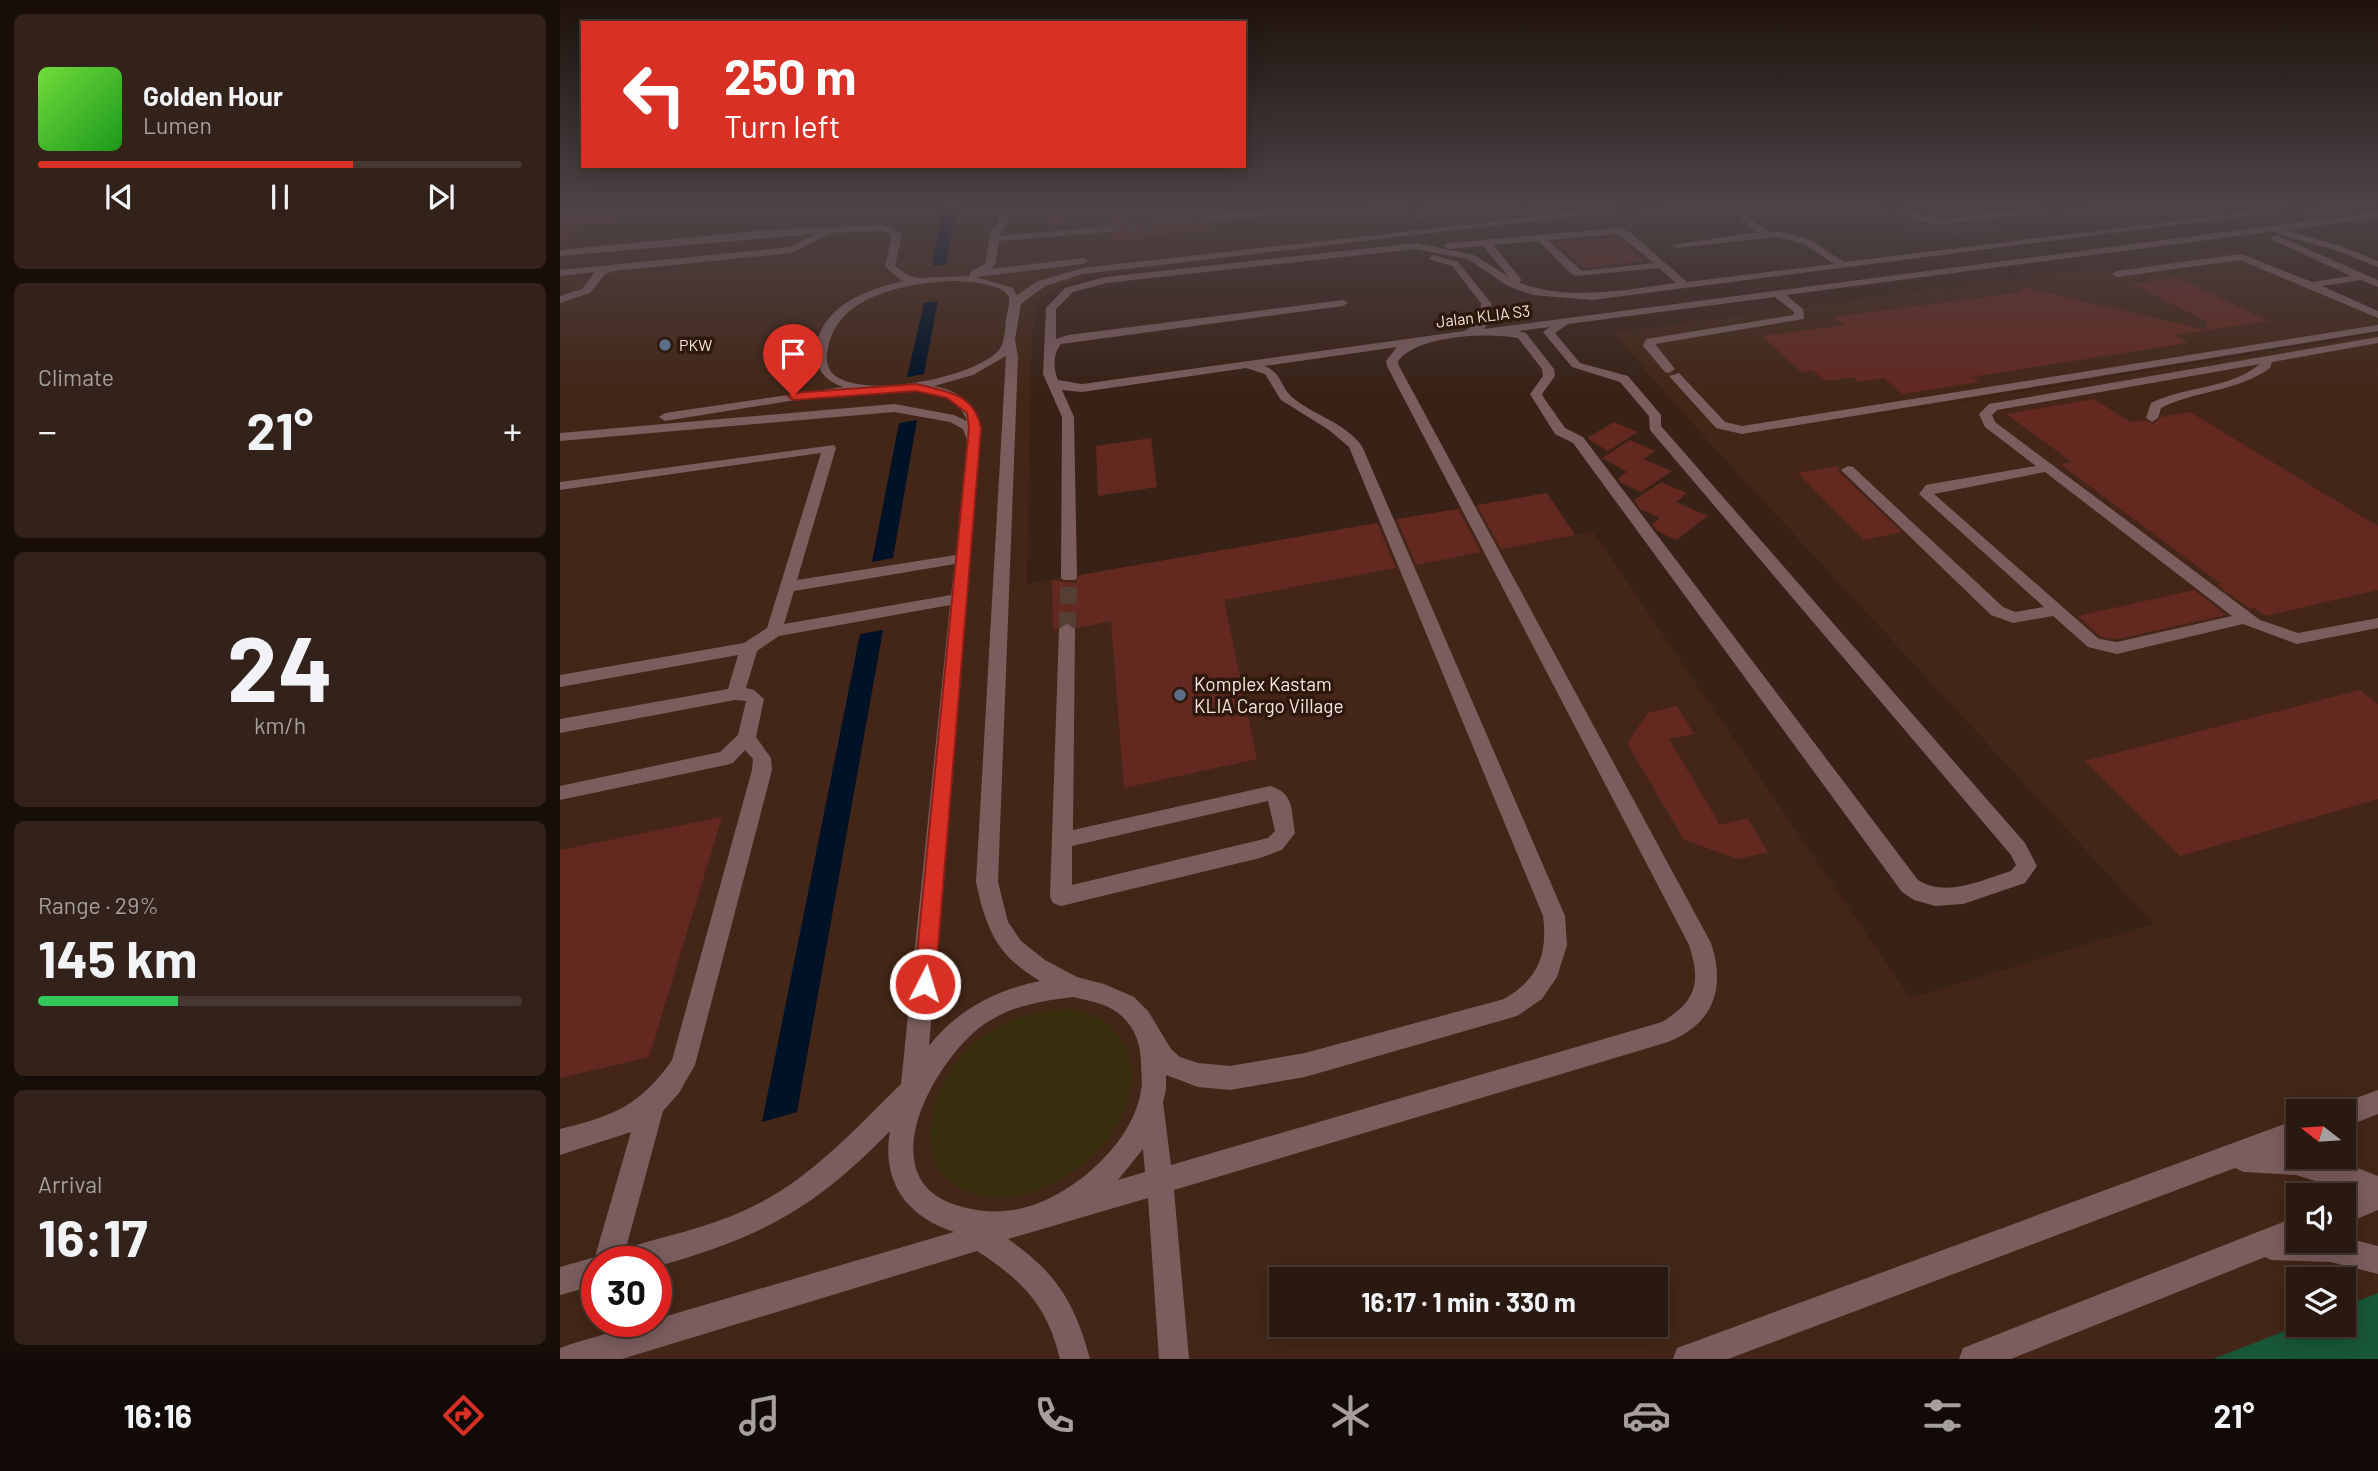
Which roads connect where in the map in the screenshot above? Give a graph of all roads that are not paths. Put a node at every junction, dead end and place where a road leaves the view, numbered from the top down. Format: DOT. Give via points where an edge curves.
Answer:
graph roads {
  1 [pos="611,267"];
  2 [pos="614,267"];
  3 [pos="891,267"];
  4 [pos="988,267"];
  5 [pos="1006,267"];
  6 [pos="1017,267"];
  7 [pos="1115,267"];
  8 [pos="1226,267"];
  9 [pos="1298,267"];
  10 [pos="1457,267"];
  11 [pos="1488,267"];
  12 [pos="1506,267"];
  13 [pos="1571,267"];
  14 [pos="1640,267"];
  15 [pos="1665,267"];
  16 [pos="1832,267"];
  17 [pos="1978,267"];
  18 [pos="2164,267"];
  19 [pos="2267,267"];
  20 [pos="2340,267"];
  21 [pos="564,272"];
  22 [pos="2116,274"];
  23 [pos="971,275"];
  24 [pos="2363,277"];
  25 [pos="934,279"];
  26 [pos="1180,281"];
  27 [pos="2378,284"];
  28 [pos="2311,285"];
  29 [pos="1685,286"];
  30 [pos="1523,289"];
  31 [pos="1778,294"];
  32 [pos="560,295"];
  33 [pos="560,300"];
  34 [pos="1014,303"];
  35 [pos="1343,303"];
  36 [pos="2378,315"];
  37 [pos="1564,321"];
  38 [pos="2378,328"];
  39 [pos="1497,330"];
  40 [pos="1455,336"];
  41 [pos="1009,339"];
  42 [pos="1422,340"];
  43 [pos="2378,340"];
  44 [pos="1050,350"];
  45 [pos="2266,359"];
  46 [pos="1227,367"];
  47 [pos="1052,382"];
  48 [pos="887,388"];
  49 [pos="2152,418"];
  50 [pos="560,436"];
  51 [pos="974,440"];
  52 [pos="2048,468"];
  53 [pos="1848,470"];
  54 [pos="562,489"];
  55 [pos="963,558"];
  56 [pos="1069,577"];
  57 [pos="787,587"];
  58 [pos="960,597"];
  59 [pos="2056,610"];
  60 [pos="2245,618"];
  61 [pos="2378,623"];
  62 [pos="1067,629"];
  63 [pos="774,631"];
  64 [pos="750,648"];
  65 [pos="560,681"];
  66 [pos="735,694"];
  67 [pos="560,726"];
  68 [pos="746,738"];
  69 [pos="560,793"];
  70 [pos="1064,840"];
  71 [pos="1073,987"];
  72 [pos="1149,1035"];
  73 [pos="913,1090"];
  74 [pos="2378,1102"];
  75 [pos="1151,1104"];
  76 [pos="651,1108"];
  77 [pos="2356,1110"];
  78 [pos="2286,1136"];
  79 [pos="560,1142"];
  80 [pos="2223,1160"];
  81 [pos="1160,1182"];
  82 [pos="2378,1190"];
  83 [pos="2378,1197"];
  84 [pos="2356,1206"];
  85 [pos="1053,1213"];
  86 [pos="981,1229"];
  87 [pos="2286,1235"];
  88 [pos="612,1246"];
  89 [pos="2257,1246"];
  90 [pos="672,1247"];
  91 [pos="2378,1260"];
  92 [pos="581,1276"];
  93 [pos="560,1282"];
  94 [pos="571,1359"];
  95 [pos="1075,1359"];
  96 [pos="1174,1359"];
  97 [pos="1688,1359"];
  98 [pos="1974,1359"];
  1 -- 21 [label="street"];
  2 -- 33 [label="street" via="601,272 586,291"];
  3 -- 25 [label="street" via="906,279"];
  4 -- 23 [label="street"];
  5 -- 23 [label="street"];
  6 -- 34 [label="street"];
  7 -- 34 [label="street" via="1083,271 1041,285"];
  8 -- 44 [label="street" via="1086,284 1064,293 1054,303"];
  9 -- 26 [label="street"];
  10 -- 40 [label="street" via="1488,310 1482,326"];
  11 -- 30 [label="street"];
  12 -- 30 [label="street"];
  13 -- 14 [label="street" via="1581,274"];
  15 -- 29 [label="street"];
  16 -- 29 [label="street"];
  17 -- 31 [label="street, Jalan KLIA S3"];
  18 -- 22 [label="street"];
  19 -- 28 [label="street"];
  20 -- 24 [label="street"];
  21 -- 32 [label="street" via="578,275"];
  23 -- 25 [label="street"];
  24 -- 27 [label="street"];
  24 -- 28 [label="street"];
  25 -- 34 [label="street" via="994,284 1009,290"];
  25 -- 48 [label="street" via="858,301 831,323 820,358 823,371 839,383"];
  28 -- 36 [label="street"];
  29 -- 30 [label="street" via="1573,298"];
  31 -- 37 [label="street, Jalan KLIA S3"];
  31 -- 38 [label="street" via="1800,317 1650,341 1649,346 1721,425 1737,430"];
  34 -- 41 [label="street"];
  35 -- 44 [label="street" via="1069,338"];
  37 -- 39 [label="street, Jalan KLIA S3"];
  37 -- 39 [label="street" via="1549,332 1576,365 1628,383 1655,415 1655,427 2018,849 2027,866 2024,873 1944,899 1926,896 1910,886 1578,440 1560,430 1545,409 1536,394 1549,376 1548,369 1522,335"];
  39 -- 40 [label="street, Jalan KLIA S3"];
  40 -- 42 [label="street, Jalan KLIA S3"];
  41 -- 48 [label="street" via="1000,354 979,368 938,381"];
  41 -- 71 [label="street" via="1012,358 987,882 995,920 1008,945 1025,962"];
  42 -- 46 [label="street, Jalan KLIA S3"];
  42 -- 81 [label="street" via="1401,349 1393,366 1700,943 1708,963 1700,1007 1686,1022 1668,1031"];
  43 -- 45 [label="street"];
  44 -- 47 [label="street"];
  45 -- 49 [label="street" via="2266,366 2236,385 2170,397 2155,406"];
  45 -- 52 [label="street" via="1987,410 1990,424"];
  46 -- 47 [label="street, Jalan KLIA S3" via="1082,388"];
  46 -- 72 [label="street" via="1271,372 1290,403 1344,434 1355,446 1554,916 1558,937 1554,960 1529,998 1509,1008 1305,1065 1230,1078 1198,1075 1172,1066"];
  47 -- 56 [label="street" via="1068,417"];
  48 -- 50 [label="street" via="814,393"];
  48 -- 51 [label="street" via="928,389 960,400 972,412"];
  50 -- 51 [label="street" via="894,408 954,419 968,427"];
  51 -- 55 [label="street"];
  52 -- 59 [label="street" via="1931,488 1926,494"];
  52 -- 60 [label="street"];
  53 -- 59 [label="street" via="1997,611 2013,618"];
  54 -- 57 [label="street" via="829,448"];
  55 -- 57 [label="street"];
  55 -- 58 [label="street"];
  57 -- 63 [label="street"];
  58 -- 63 [label="street"];
  58 -- 73 [label="street"];
  59 -- 60 [label="street" via="2094,643 2111,648"];
  60 -- 61 [label="street" via="2265,630 2297,639"];
  62 -- 70 [label="street"];
  63 -- 64 [label="street"];
  64 -- 65 [label="street"];
  64 -- 66 [label="street"];
  66 -- 67 [label="street"];
  66 -- 68 [label="street" via="755,699"];
  68 -- 69 [label="street" via="726,758 709,764"];
  68 -- 76 [label="street" via="762,758 762,770 683,1065"];
  70 -- 70 [label="street" via="1061,897 1260,850 1284,834 1279,798 1270,793"];
  71 -- 72 [label="street" via="1105,994 1132,1010"];
  71 -- 73 [label="street" via="1038,990 1000,1003 965,1025 935,1054"];
  72 -- 75 [label="street" via="1156,1067"];
  73 -- 86 [label="street" via="900,1132 904,1172 924,1205"];
  73 -- 90 [label="street" via="839,1162 796,1196 755,1220"];
  74 -- 77 [label="street"];
  75 -- 81 [label="street"];
  75 -- 85 [label="street" via="1131,1146 1097,1185"];
  76 -- 79 [label="street" via="619,1128"];
  76 -- 88 [label="street"];
  78 -- 80 [label="street"];
  80 -- 82 [label="street" via="2277,1158"];
  80 -- 97 [label="street"];
  81 -- 85 [label="street"];
  81 -- 96 [label="street"];
  83 -- 84 [label="street"];
  85 -- 86 [label="street"];
  86 -- 94 [label="street"];
  86 -- 95 [label="street" via="1051,1295 1068,1324"];
  87 -- 89 [label="street"];
  89 -- 91 [label="street" via="2321,1247"];
  89 -- 98 [label="street"];
  92 -- 93 [label="street"];
}
